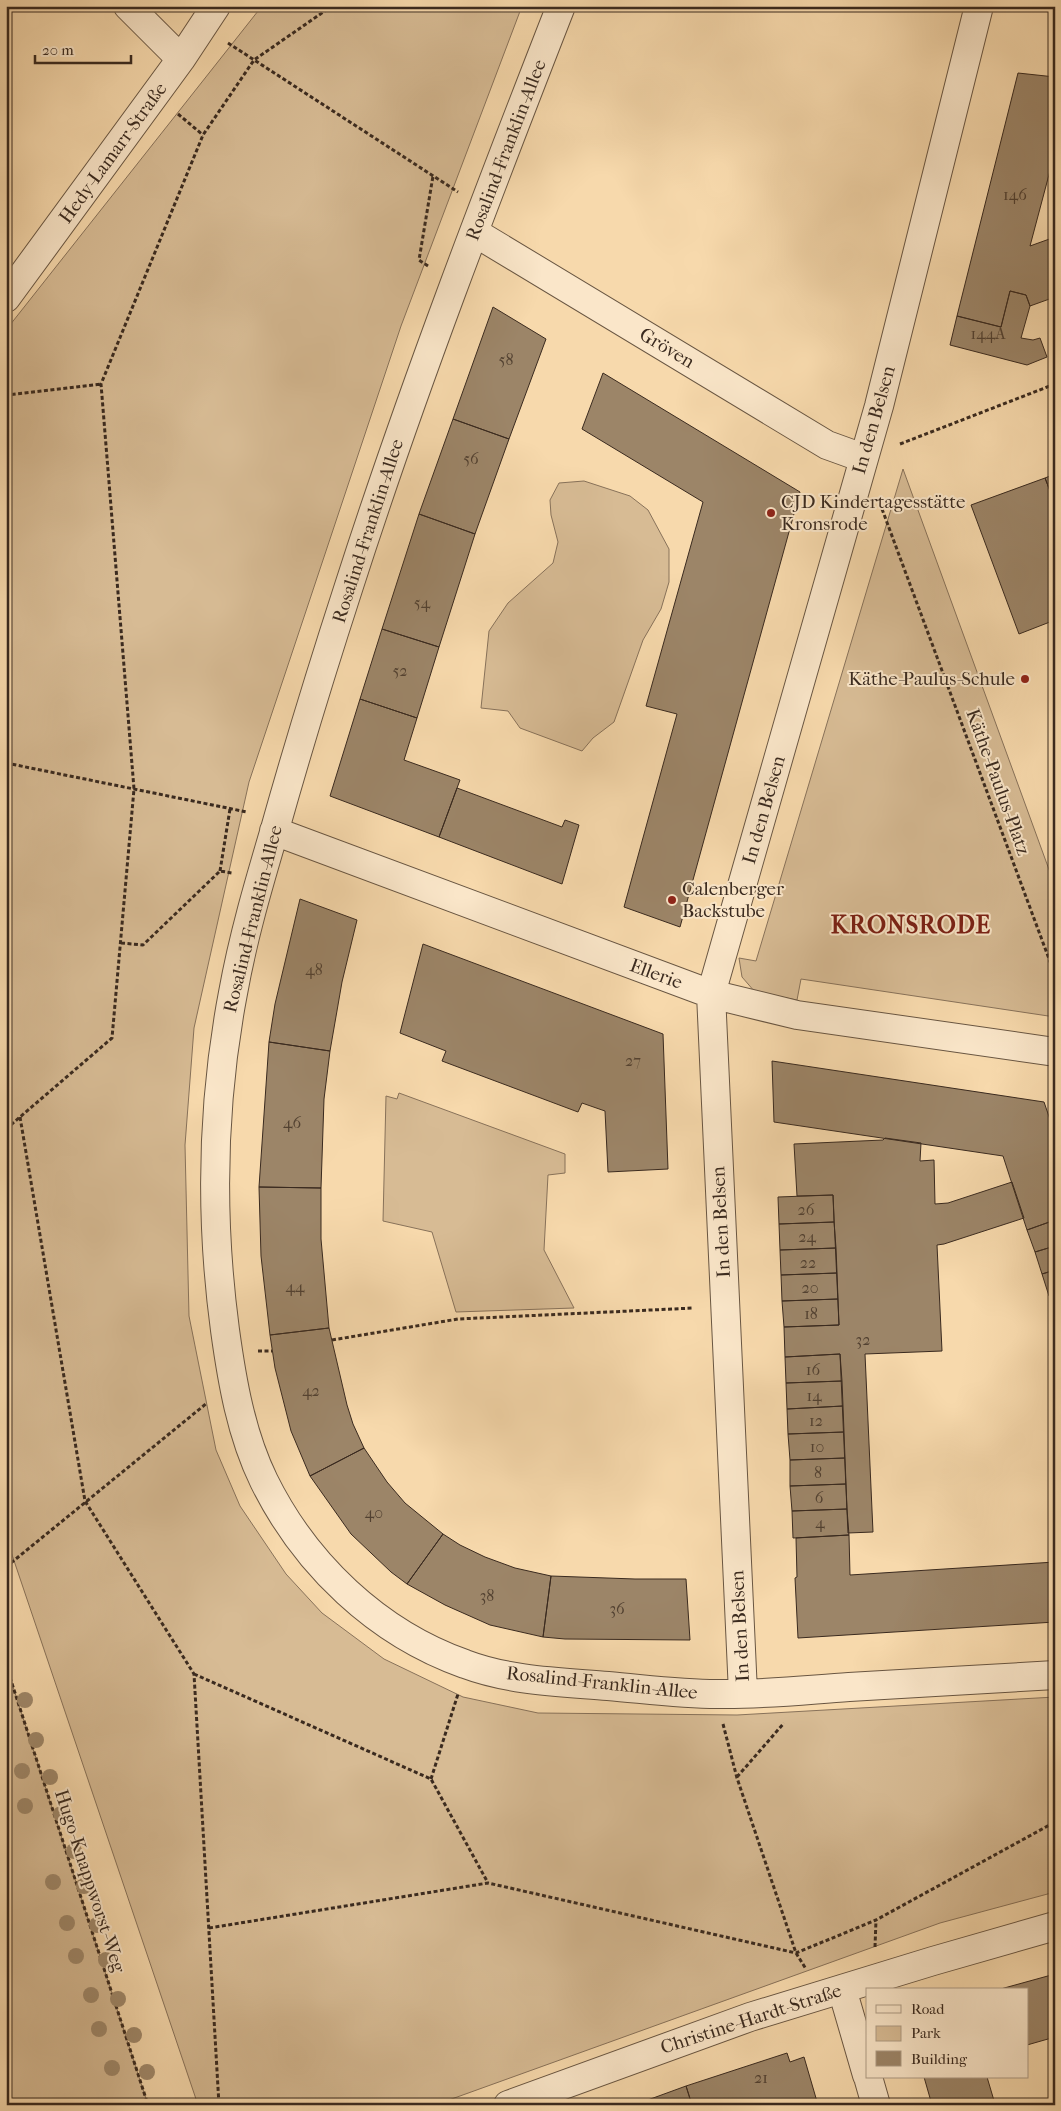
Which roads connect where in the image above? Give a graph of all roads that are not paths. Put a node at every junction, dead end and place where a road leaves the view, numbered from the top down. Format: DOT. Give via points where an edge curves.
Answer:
graph roads {
  1 [pos="128,6"];
  2 [pos="561,6"];
  3 [pos="979,6"];
  4 [pos="209,16"];
  5 [pos="181,59"];
  6 [pos="478,220"];
  7 [pos="6,298"];
  8 [pos="863,458"];
  9 [pos="276,824"];
  10 [pos="711,994"];
  11 [pos="1055,1052"];
  12 [pos="1055,1674"];
  13 [pos="743,1693"];
  14 [pos="1055,1926"];
  15 [pos="832,1992"];
  16 [pos="866,2071"];
  17 [pos="869,2078"];
  18 [pos="508,2105"];
  19 [pos="876,2105"];
  1 -- 5 [label="street"];
  2 -- 6 [label="street, Rosalind-Franklin-Allee"];
  3 -- 8 [label="street, In den Belsen" via="879,406"];
  4 -- 5 [label="street, Hedy-Lamarr-Straße"];
  5 -- 7 [label="street, Hedy-Lamarr-Straße"];
  6 -- 8 [label="street, Gröven" via="827,445"];
  6 -- 9 [label="street, Rosalind-Franklin-Allee" via="359,555"];
  8 -- 10 [label="street, In den Belsen"];
  9 -- 10 [label="street, Ellerie"];
  9 -- 13 [label="street, Rosalind-Franklin-Allee" via="259,879 232,997 223,1059 215,1183 218,1264 233,1382 246,1438 282,1515 335,1582 364,1607 429,1649 467,1665 535,1680 715,1694"];
  10 -- 11 [label="street, Ellerie" via="798,1015"];
  10 -- 13 [label="street, In den Belsen"];
  12 -- 13 [label="street, Rosalind-Franklin-Allee"];
  14 -- 15 [label="street, Christine-Hardt-Straße"];
  15 -- 16 [label="street"];
  15 -- 18 [label="street, Christine-Hardt-Straße" via="660,2048"];
  17 -- 19 [label="street"];
}
